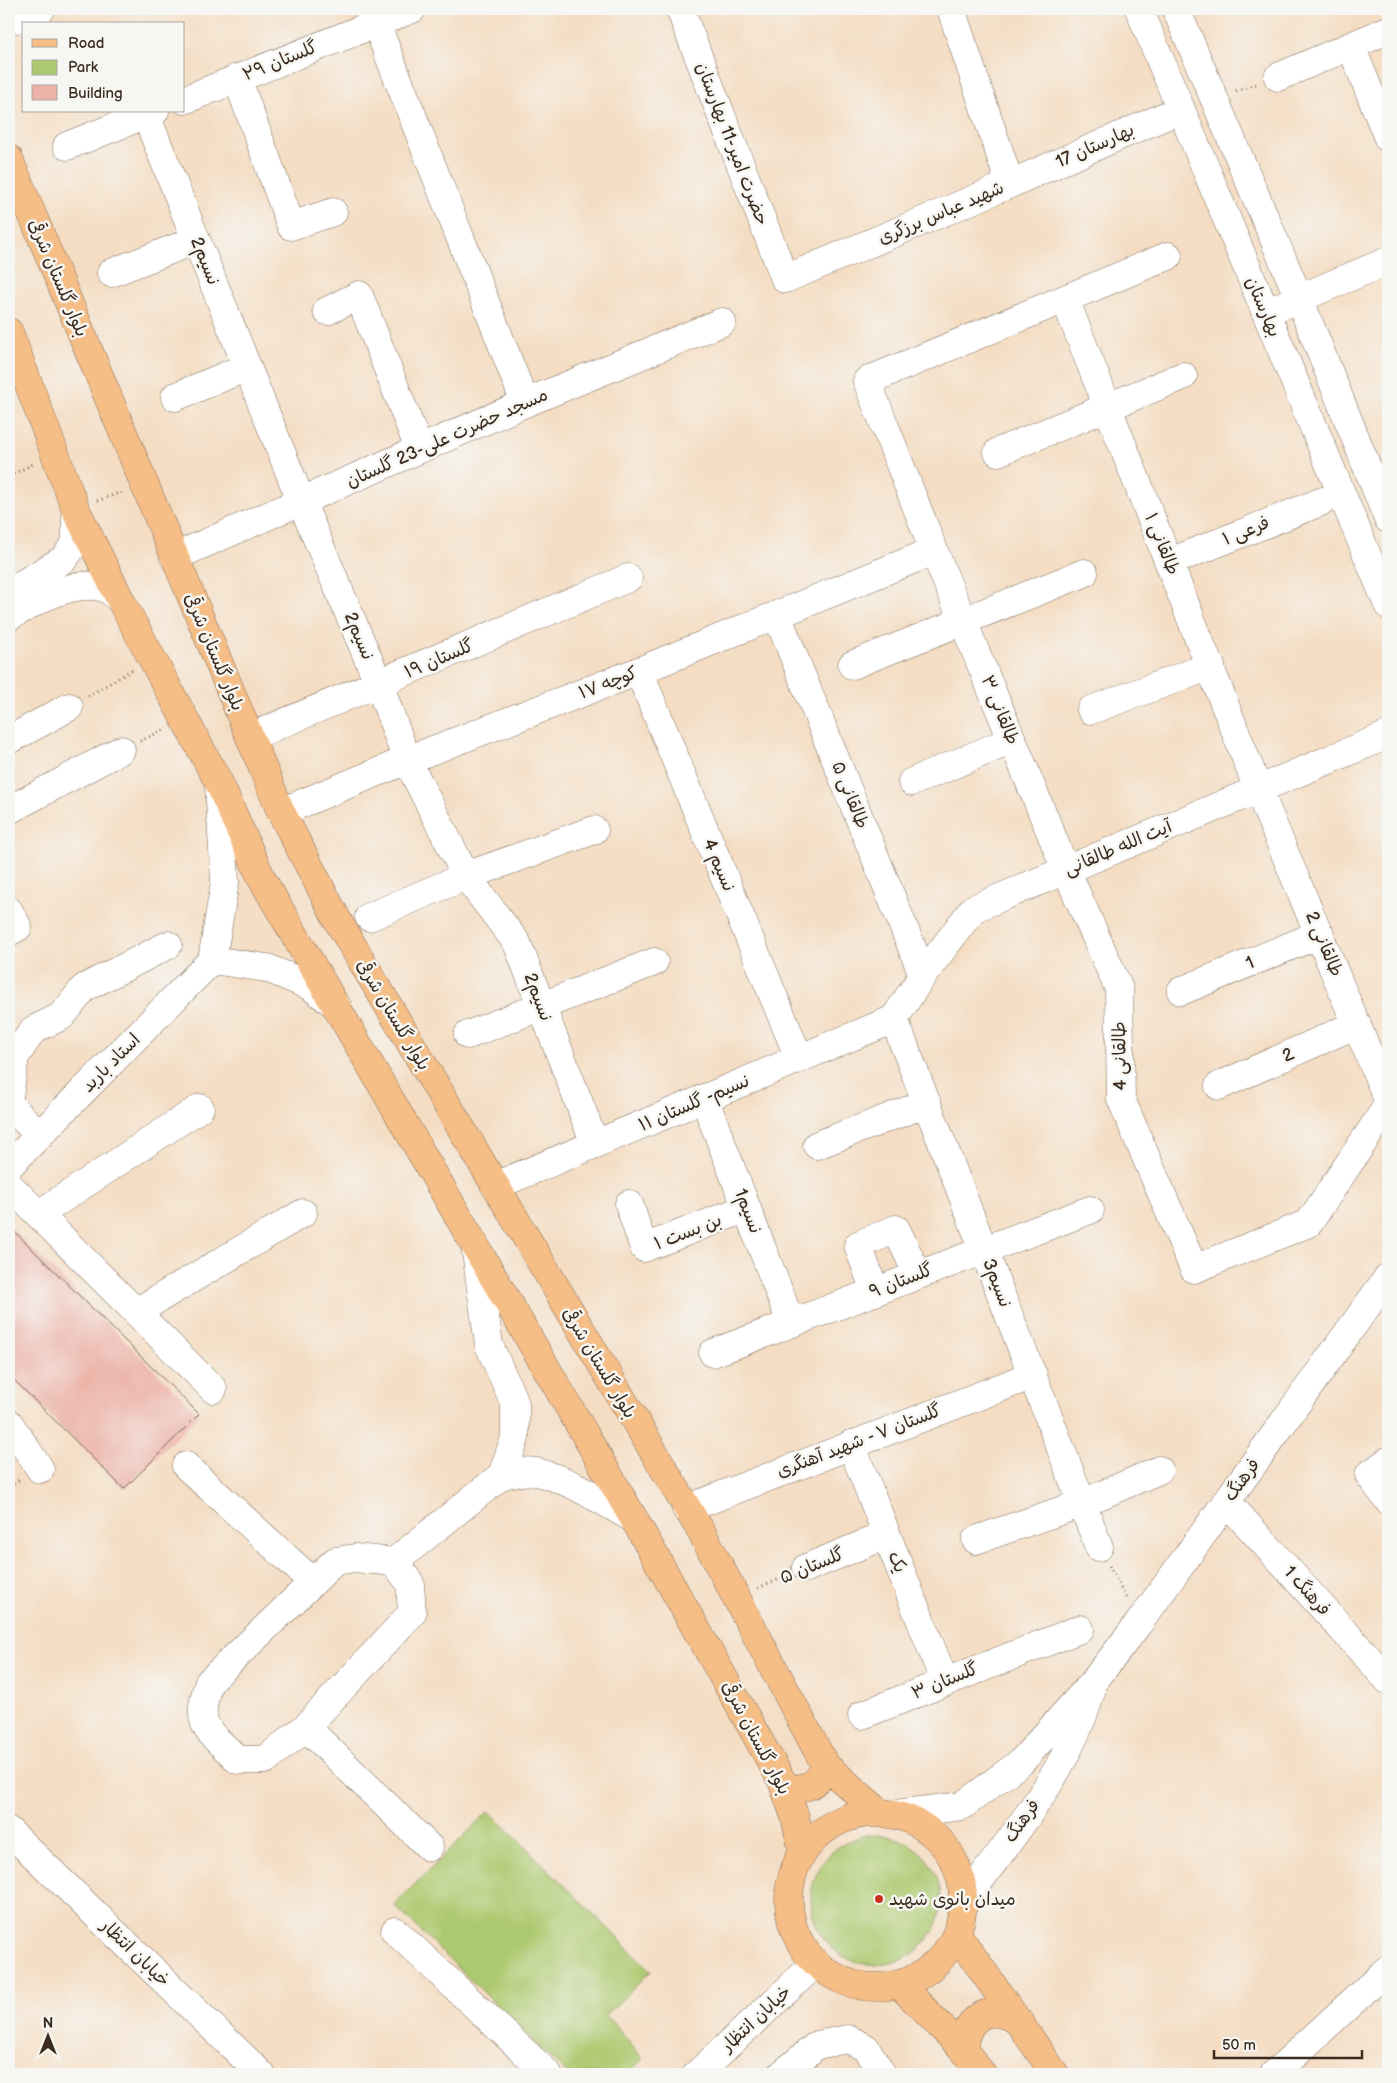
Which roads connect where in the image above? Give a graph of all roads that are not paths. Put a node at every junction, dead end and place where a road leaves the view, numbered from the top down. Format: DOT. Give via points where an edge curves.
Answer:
graph roads {
  1 [pos="412,9"];
  2 [pos="680,9"];
  3 [pos="951,9"];
  4 [pos="1139,9"];
  5 [pos="1179,10"];
  6 [pos="376,23"];
  7 [pos="1388,30"];
  8 [pos="1351,46"];
  9 [pos="1278,77"];
  10 [pos="237,78"];
  11 [pos="185,100"];
  12 [pos="1180,108"];
  13 [pos="150,113"];
  14 [pos="1388,138"];
  15 [pos="67,146"];
  16 [pos="9,160"];
  17 [pos="1010,184"];
  18 [pos="333,212"];
  19 [pos="196,240"];
  20 [pos="1168,256"];
  21 [pos="1388,261"];
  22 [pos="112,273"];
  23 [pos="785,279"];
  24 [pos="1299,298"];
  25 [pos="1065,299"];
  26 [pos="327,311"];
  27 [pos="1266,312"];
  28 [pos="722,322"];
  29 [pos="9,332"];
  30 [pos="247,367"];
  31 [pos="1183,376"];
  32 [pos="175,397"];
  33 [pos="525,403"];
  34 [pos="1108,407"];
  35 [pos="419,450"];
  36 [pos="998,452"];
  37 [pos="302,501"];
  38 [pos="1323,501"];
  39 [pos="76,510"];
  40 [pos="1388,519"];
  41 [pos="934,551"];
  42 [pos="174,557"];
  43 [pos="1170,562"];
  44 [pos="1084,573"];
  45 [pos="628,578"];
  46 [pos="9,592"];
  47 [pos="120,599"];
  48 [pos="1388,604"];
  49 [pos="777,615"];
  50 [pos="9,617"];
  51 [pos="962,620"];
  52 [pos="852,665"];
  53 [pos="1211,666"];
  54 [pos="639,672"];
  55 [pos="379,684"];
  56 [pos="69,707"];
  57 [pos="1091,710"];
  58 [pos="1388,735"];
  59 [pos="250,737"];
  60 [pos="9,740"];
  61 [pos="1012,740"];
  62 [pos="121,750"];
  63 [pos="407,760"];
  64 [pos="912,782"];
  65 [pos="219,783"];
  66 [pos="1258,789"];
  67 [pos="9,810"];
  68 [pos="281,812"];
  69 [pos="594,830"];
  70 [pos="1066,870"];
  71 [pos="466,876"];
  72 [pos="9,911"];
  73 [pos="369,917"];
  74 [pos="9,932"];
  75 [pos="1320,934"];
  76 [pos="168,945"];
  77 [pos="212,960"];
  78 [pos="654,962"];
  79 [pos="923,975"];
  80 [pos="1181,991"];
  81 [pos="337,1006"];
  82 [pos="541,1007"];
  83 [pos="894,1019"];
  84 [pos="1357,1024"];
  85 [pos="468,1035"];
  86 [pos="799,1058"];
  87 [pos="1219,1086"];
  88 [pos="9,1096"];
  89 [pos="704,1098"];
  90 [pos="1388,1100"];
  91 [pos="927,1103"];
  92 [pos="9,1104"];
  93 [pos="1388,1105"];
  94 [pos="200,1108"];
  95 [pos="39,1135"];
  96 [pos="595,1144"];
  97 [pos="817,1145"];
  98 [pos="9,1166"];
  99 [pos="9,1184"];
  100 [pos="495,1186"];
  101 [pos="629,1204"];
  102 [pos="748,1208"];
  103 [pos="1090,1210"];
  104 [pos="304,1213"];
  105 [pos="39,1214"];
  106 [pos="475,1245"];
  107 [pos="984,1250"];
  108 [pos="918,1275"];
  109 [pos="1388,1277"];
  110 [pos="875,1292"];
  111 [pos="136,1312"];
  112 [pos="792,1323"];
  113 [pos="713,1353"];
  114 [pos="1033,1375"];
  115 [pos="214,1389"];
  116 [pos="9,1423"];
  117 [pos="851,1444"];
  118 [pos="1388,1461"];
  119 [pos="186,1466"];
  120 [pos="40,1468"];
  121 [pos="1159,1470"];
  122 [pos="502,1475"];
  123 [pos="1388,1500"];
  124 [pos="1226,1501"];
  125 [pos="1083,1503"];
  126 [pos="686,1509"];
  127 [pos="634,1519"];
  128 [pos="886,1535"];
  129 [pos="976,1540"];
  130 [pos="1099,1547"];
  131 [pos="394,1562"];
  132 [pos="806,1568"];
  133 [pos="313,1582"];
  134 [pos="1080,1629"];
  135 [pos="944,1680"];
  136 [pos="1388,1680"];
  137 [pos="1094,1681"];
  138 [pos="862,1714"];
  139 [pos="306,1727"];
  140 [pos="825,1765"];
  141 [pos="785,1788"];
  142 [pos="888,1813"];
  143 [pos="9,1831"];
  144 [pos="429,1847"];
  145 [pos="803,1852"];
  146 [pos="964,1901"];
  147 [pos="395,1931"];
  148 [pos="957,1934"];
  149 [pos="816,1963"];
  150 [pos="1388,1969"];
  151 [pos="899,1984"];
  152 [pos="1021,2023"];
  153 [pos="963,2048"];
  154 [pos="261,2074"];
  155 [pos="548,2074"];
  156 [pos="697,2074"];
  157 [pos="782,2074"];
  158 [pos="882,2074"];
  159 [pos="982,2074"];
  160 [pos="1055,2074"];
  161 [pos="1274,2074"];
  1 -- 6 [label="street, گلستان ۲۹"];
  2 -- 23 [label="street, حضرت امیر-11 بهارستان"];
  3 -- 17 [label="street, شهید عباس برزگری"];
  4 -- 12 [label="street, بهارستان"];
  5 -- 24 [label="street, بهارستان" via="1212,99"];
  6 -- 10 [label="street, گلستان ۲۹"];
  6 -- 33 [label="street"];
  7 -- 8 [label="street"];
  8 -- 9 [label="street"];
  8 -- 14 [label="street"];
  10 -- 11 [label="street, گلستان ۲۹"];
  10 -- 18 [label="street" via="291,226"];
  12 -- 17 [label="street, بهارستان 17"];
  12 -- 27 [label="street, بهارستان"];
  13 -- 15 [label="street"];
  13 -- 19 [label="street, نسیم2"];
  16 -- 42 [label="main road, بلوار گلستان شرقی"];
  17 -- 23 [label="street, شهید عباس برزگری"];
  19 -- 22 [label="street"];
  19 -- 30 [label="street, نسیم2"];
  20 -- 25 [label="street"];
  21 -- 24 [label="street"];
  24 -- 27 [label="street"];
  24 -- 40 [label="street, بهارستان"];
  25 -- 34 [label="street, طالقانی ۱"];
  25 -- 41 [label="street, طالقانی ۳" via="867,381"];
  26 -- 35 [label="street" via="359,295"];
  27 -- 48 [label="street, بهارستان"];
  28 -- 33 [label="street, مسجد حضرت علی-23 گلستان"];
  29 -- 39 [label="main road, بلوار گلستان شرقی"];
  30 -- 32 [label="street"];
  30 -- 37 [label="street, نسیم2"];
  31 -- 34 [label="street"];
  33 -- 35 [label="street, مسجد حضرت علی-23 گلستان"];
  34 -- 36 [label="street"];
  34 -- 43 [label="street, طالقانی ۱"];
  35 -- 37 [label="street, مسجد حضرت علی-23 گلستان"];
  37 -- 42 [label="street, مسجد حضرت علی-23 گلستان"];
  37 -- 55 [label="street, نسیم2"];
  38 -- 43 [label="street, فرعی ۱"];
  39 -- 46 [label="street" via="76,542 64,559"];
  39 -- 47 [label="main road, بلوار گلستان شرقی"];
  41 -- 49 [label="street, کوچه ۱۷"];
  41 -- 51 [label="street, طالقانی ۳"];
  42 -- 59 [label="main road, بلوار گلستان شرقی"];
  43 -- 53 [label="street, طالقانی ۱"];
  44 -- 51 [label="street"];
  45 -- 55 [label="street, گلستان ۱۹"];
  47 -- 50 [label="street" via="105,588 86,586 47,595"];
  47 -- 65 [label="main road, بلوار گلستان شرقی"];
  49 -- 54 [label="street, کوچه ۱۷"];
  49 -- 79 [label="street, طالقانی ۵"];
  51 -- 52 [label="street"];
  51 -- 61 [label="street, طالقانی ۳"];
  53 -- 57 [label="street"];
  53 -- 66 [label="street, طالقانی ۱"];
  54 -- 63 [label="street, کوچه ۱۷"];
  54 -- 86 [label="street, نسیم 4"];
  55 -- 59 [label="street, گلستان ۱۹"];
  55 -- 63 [label="street, نسیم2"];
  56 -- 60 [label="street"];
  58 -- 66 [label="street, آیت الله طالقانی"];
  59 -- 68 [label="main road, بلوار گلستان شرقی"];
  61 -- 64 [label="street"];
  61 -- 70 [label="street, طالقانی ۳"];
  62 -- 67 [label="street"];
  63 -- 68 [label="street, کوچه ۱۷"];
  63 -- 71 [label="street, نسیم2"];
  65 -- 77 [label="street" via="225,882"];
  65 -- 81 [label="main road, بلوار گلستان شرقی" via="262,879"];
  66 -- 70 [label="street, آیت الله طالقانی"];
  66 -- 75 [label="street, طالقانی 2"];
  68 -- 100 [label="main road, بلوار گلستان شرقی" via="339,923"];
  69 -- 71 [label="street"];
  70 -- 79 [label="street, آیت الله طالقانی" via="973,909"];
  70 -- 93 [label="street, طالقانی 4" via="1119,989 1120,1099 1194,1268 1309,1223"];
  71 -- 73 [label="street"];
  71 -- 82 [label="street, نسیم2" via="517,943"];
  72 -- 74 [label="street" via="18,927"];
  75 -- 80 [label="street, 1"];
  75 -- 84 [label="street, طالقانی 2"];
  76 -- 88 [label="street" via="84,988 62,1016 33,1030 15,1057"];
  77 -- 81 [label="street" via="267,968 310,986"];
  77 -- 95 [label="street, استاد باربد"];
  78 -- 82 [label="street"];
  79 -- 83 [label="street, آیت الله طالقانی"];
  81 -- 106 [label="main road, بلوار گلستان شرقی"];
  82 -- 85 [label="street"];
  82 -- 96 [label="street, نسیم2"];
  83 -- 86 [label="street, نسیم- گلستان ۱۱"];
  83 -- 91 [label="street, نسیم3"];
  84 -- 87 [label="street, 2"];
  84 -- 90 [label="street, طالقانی 2"];
  86 -- 89 [label="street, نسیم- گلستان ۱۱"];
  89 -- 96 [label="street, نسیم- گلستان ۱۱"];
  89 -- 102 [label="street, نسیم1"];
  91 -- 97 [label="street"];
  91 -- 107 [label="street, نسیم3"];
  92 -- 95 [label="street"];
  94 -- 105 [label="street"];
  95 -- 98 [label="street, استاد باربد"];
  96 -- 100 [label="street, نسیم- گلستان ۱۱"];
  99 -- 105 [label="street"];
  100 -- 126 [label="main road, بلوار گلستان شرقی"];
  101 -- 102 [label="street, بن بست ۱" via="644,1248"];
  102 -- 112 [label="street, نسیم1"];
  103 -- 107 [label="street, گلستان ۹"];
  104 -- 111 [label="street"];
  105 -- 111 [label="street"];
  106 -- 122 [label="street" via="489,1345 515,1404 515,1438"];
  106 -- 127 [label="main road, بلوار گلستان شرقی"];
  107 -- 108 [label="street, گلستان ۹"];
  107 -- 114 [label="street, نسیم3"];
  108 -- 110 [label="street, گلستان ۹"];
  108 -- 110 [label="street" via="896,1229 858,1245"];
  109 -- 124 [label="street, فرهنگ"];
  110 -- 112 [label="street, گلستان ۹"];
  111 -- 115 [label="street"];
  112 -- 113 [label="street, گلستان ۹"];
  114 -- 117 [label="street, گلستان ۷ - شهید آهنگری"];
  114 -- 125 [label="street, نسیم3"];
  116 -- 120 [label="street"];
  117 -- 126 [label="street, گلستان ۷ - شهید آهنگری"];
  117 -- 128 [label="street, یک"];
  118 -- 123 [label="street" via="1370,1475"];
  119 -- 133 [label="street"];
  121 -- 125 [label="street"];
  122 -- 127 [label="street" via="539,1472"];
  122 -- 131 [label="street"];
  124 -- 136 [label="street, فرهنگ 1"];
  124 -- 137 [label="street, فرهنگ"];
  125 -- 129 [label="street"];
  125 -- 130 [label="street, نسیم3"];
  126 -- 140 [label="main road, بلوار گلستان شرقی"];
  127 -- 141 [label="main road, بلوار گلستان شرقی"];
  128 -- 132 [label="street, گلستان ۵"];
  128 -- 135 [label="street, یک"];
  131 -- 133 [label="street" via="355,1558 335,1561"];
  131 -- 139 [label="street" via="410,1583 412,1613"];
  133 -- 139 [label="street" via="209,1682 201,1705 204,1726 238,1760 265,1760"];
  134 -- 135 [label="street, گلستان ۳"];
  135 -- 138 [label="street, گلستان ۳"];
  137 -- 142 [label="street, فرهنگ" via="1021,1762 962,1806"];
  137 -- 146 [label="street, فرهنگ" via="1083,1720 1035,1806"];
  139 -- 144 [label="street"];
  140 -- 141 [label="main road" via="822,1776 812,1786"];
  140 -- 142 [label="main road, بلوار گلستان شرقی"];
  141 -- 145 [label="main road, بلوار گلستان شرقی"];
  142 -- 145 [label="main road" via="857,1814 836,1822 817,1835"];
  142 -- 146 [label="main road" via="923,1826 945,1846 960,1872"];
  143 -- 154 [label="street, خیابان انتظار"];
  145 -- 149 [label="main road" via="792,1874 788,1898 791,1922 801,1944"];
  146 -- 148 [label="main road"];
  147 -- 155 [label="street"];
  148 -- 151 [label="main road" via="943,1956 924,1973"];
  148 -- 152 [label="main road"];
  149 -- 151 [label="main road" via="834,1976 855,1984 877,1987"];
  149 -- 156 [label="street, خیابان انتظار"];
  150 -- 161 [label="street"];
  151 -- 153 [label="main road"];
  152 -- 153 [label="main road" via="1007,2014 990,2012 975,2019 965,2032"];
  152 -- 160 [label="main road"];
  153 -- 159 [label="main road"];
  157 -- 158 [label="street" via="817,2045 848,2039 866,2048"];
}
